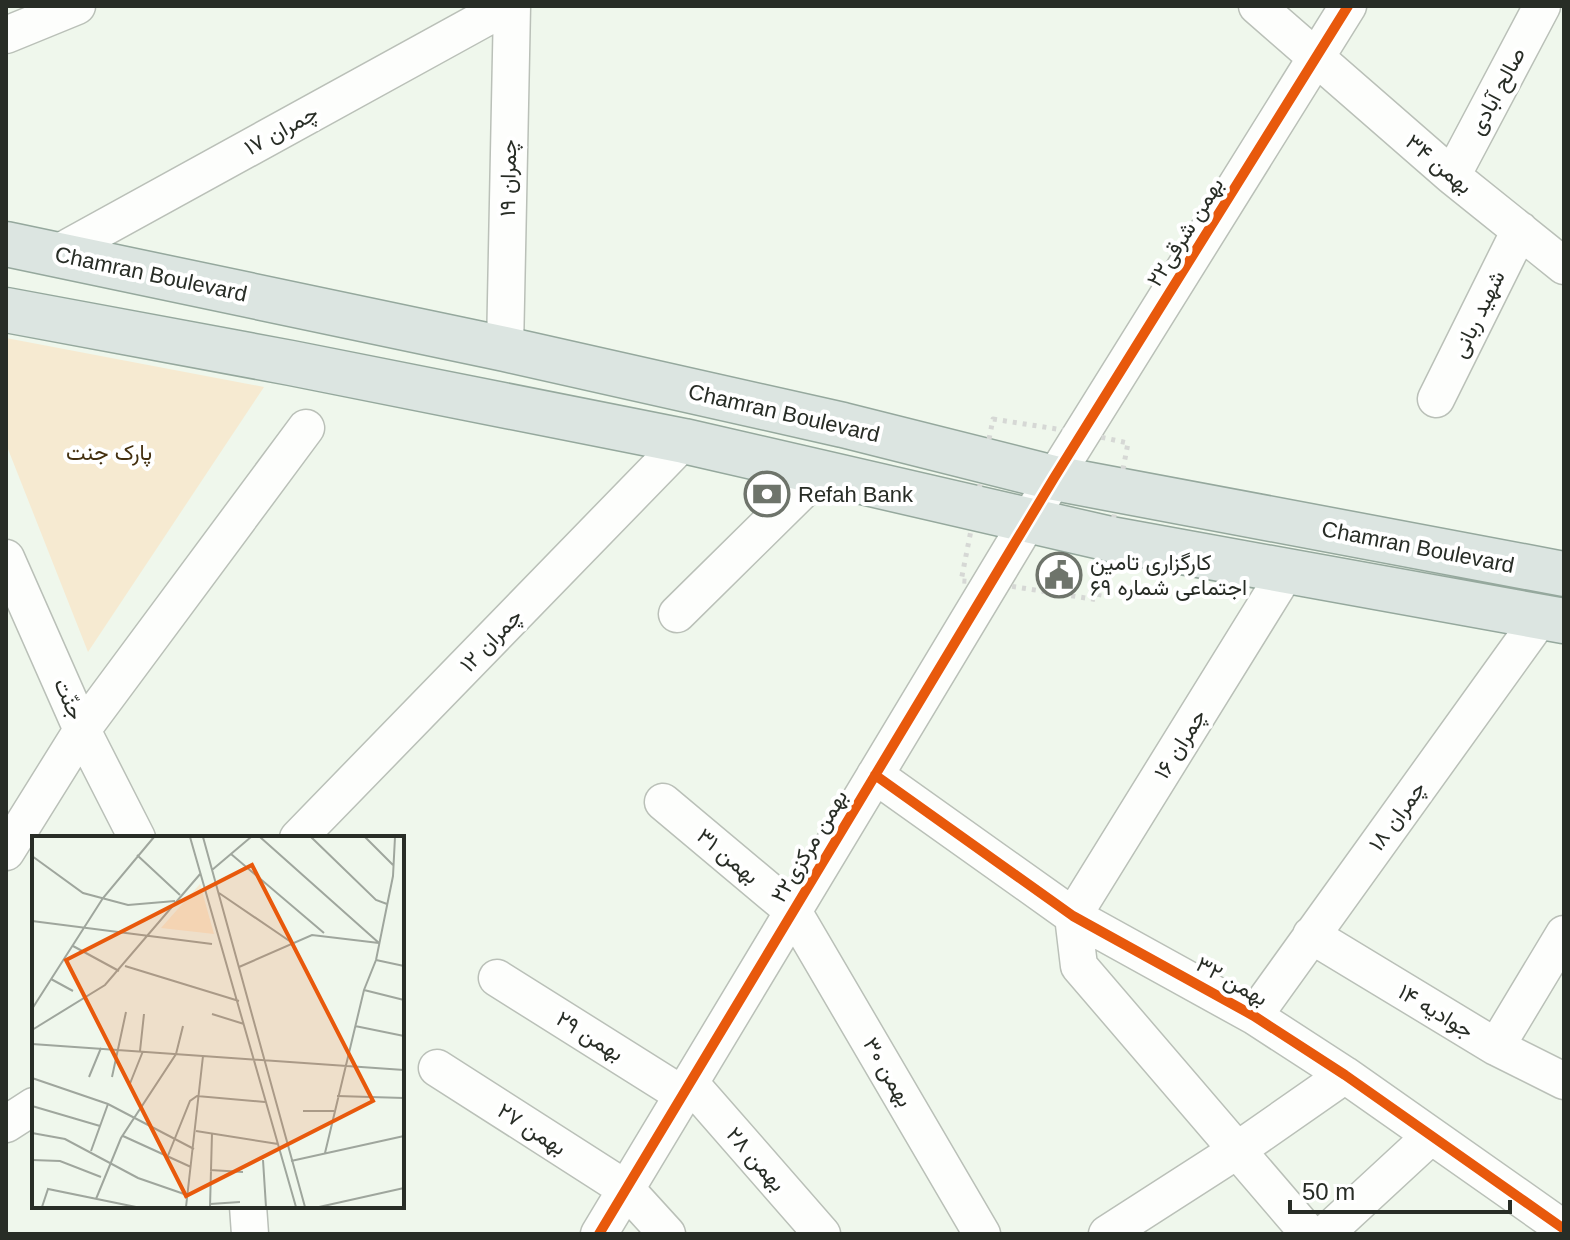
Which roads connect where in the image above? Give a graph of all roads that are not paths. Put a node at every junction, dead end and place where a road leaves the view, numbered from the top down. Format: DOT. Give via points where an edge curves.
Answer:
graph roads {
  1 [pos="77,6"];
  2 [pos="510,6"];
  3 [pos="1257,6"];
  4 [pos="1348,6"];
  5 [pos="1542,6"];
  6 [pos="6,35"];
  7 [pos="1317,59"];
  8 [pos="1452,176"];
  9 [pos="1520,230"];
  10 [pos="6,244"];
  11 [pos="56,254"];
  12 [pos="1564,266"];
  13 [pos="6,310"];
  14 [pos="505,349"];
  15 [pos="1436,399"];
  16 [pos="306,428"];
  17 [pos="684,441"];
  18 [pos="821,472"];
  19 [pos="1054,478"];
  20 [pos="1028,521"];
  21 [pos="6,558"];
  22 [pos="1286,572"];
  23 [pos="1564,574"];
  24 [pos="677,614"];
  25 [pos="1552,619"];
  26 [pos="82,730"];
  27 [pos="875,775"];
  28 [pos="663,802"];
  29 [pos="136,836"];
  30 [pos="300,836"];
  31 [pos="6,852"];
  32 [pos="793,911"];
  33 [pos="1073,916"];
  34 [pos="1564,934"];
  35 [pos="1311,935"];
  36 [pos="497,978"];
  37 [pos="1254,1016"];
  38 [pos="1496,1047"];
  39 [pos="437,1068"];
  40 [pos="1345,1075"];
  41 [pos="1564,1081"];
  42 [pos="686,1089"];
  43 [pos="32,1107"];
  44 [pos="6,1124"];
  45 [pos="1431,1136"];
  46 [pos="1236,1151"];
  47 [pos="626,1189"];
  48 [pos="248,1208"];
  49 [pos="1564,1229"];
  50 [pos="250,1234"];
  51 [pos="599,1234"];
  52 [pos="667,1234"];
  53 [pos="822,1234"];
  54 [pos="982,1234"];
  55 [pos="1107,1234"];
  56 [pos="1309,1234"];
  57 [pos="1325,1234"];
  1 -- 6 [label="street"];
  2 -- 11 [label="street, چمران ۱۷"];
  2 -- 14 [label="street, چمران ۱۹"];
  3 -- 7 [label="street, بهمن ۳۴"];
  4 -- 7 [label="street, ۲۲بهمن شرقی"];
  5 -- 8 [label="street, صالح آبادی"];
  7 -- 8 [label="street, بهمن ۳۴"];
  7 -- 19 [label="street, ۲۲بهمن شرقی"];
  8 -- 9 [label="street, بهمن ۳۴"];
  9 -- 12 [label="street, بهمن ۳۴"];
  9 -- 15 [label="street, شهید ربانی"];
  10 -- 11 [label="main road, Chamran Boulevard"];
  11 -- 14 [label="main road, Chamran Boulevard"];
  13 -- 17 [label="main road, Chamran Boulevard"];
  14 -- 19 [label="main road, Chamran Boulevard"];
  16 -- 26 [label="street"];
  17 -- 18 [label="main road, Chamran Boulevard"];
  17 -- 30 [label="street, چمران ۱۲"];
  18 -- 20 [label="main road, Chamran Boulevard"];
  18 -- 24 [label="street"];
  19 -- 20 [label="street, ۲۲بهمن مرکزی"];
  19 -- 23 [label="main road, Chamran Boulevard"];
  20 -- 22 [label="main road, Chamran Boulevard"];
  20 -- 27 [label="street, ۲۲بهمن مرکزی"];
  21 -- 26 [label="street, جنّت"];
  22 -- 25 [label="main road, Chamran Boulevard"];
  22 -- 33 [label="street, چمران ۱۶"];
  25 -- 35 [label="street, چمران ۱۸"];
  26 -- 29 [label="street, جنّت"];
  26 -- 31 [label="street"];
  27 -- 32 [label="street, ۲۲بهمن مرکزی"];
  27 -- 33 [label="street, بهمن ۳۲"];
  28 -- 32 [label="street, بهمن ۳۱"];
  32 -- 42 [label="street, ۲۲بهمن مرکزی"];
  32 -- 54 [label="street, بهمن ۳۰"];
  33 -- 37 [label="street, بهمن ۳۲"];
  33 -- 46 [label="street" via="1079,966"];
  34 -- 38 [label="street"];
  35 -- 37 [label="street, چمران ۱۸"];
  35 -- 38 [label="street, جوادیه ۱۴"];
  36 -- 42 [label="street, بهمن ۲۹"];
  37 -- 40 [label="street, بهمن ۳۲"];
  38 -- 41 [label="street, جوادیه ۱۴"];
  39 -- 47 [label="street, بهمن ۲۷"];
  40 -- 45 [label="street, بهمن ۳۲"];
  40 -- 46 [label="street"];
  42 -- 47 [label="street, ۲۲بهمن مرکزی"];
  42 -- 53 [label="street, بهمن ۲۸"];
  43 -- 44 [label="street"];
  45 -- 49 [label="street, بهمن ۳۲"];
  45 -- 57 [label="street"];
  46 -- 55 [label="street"];
  46 -- 56 [label="street"];
  47 -- 51 [label="street, ۲۲بهمن مرکزی"];
  47 -- 52 [label="street, بهمن ۲۷"];
  48 -- 50 [label="street"];
}
